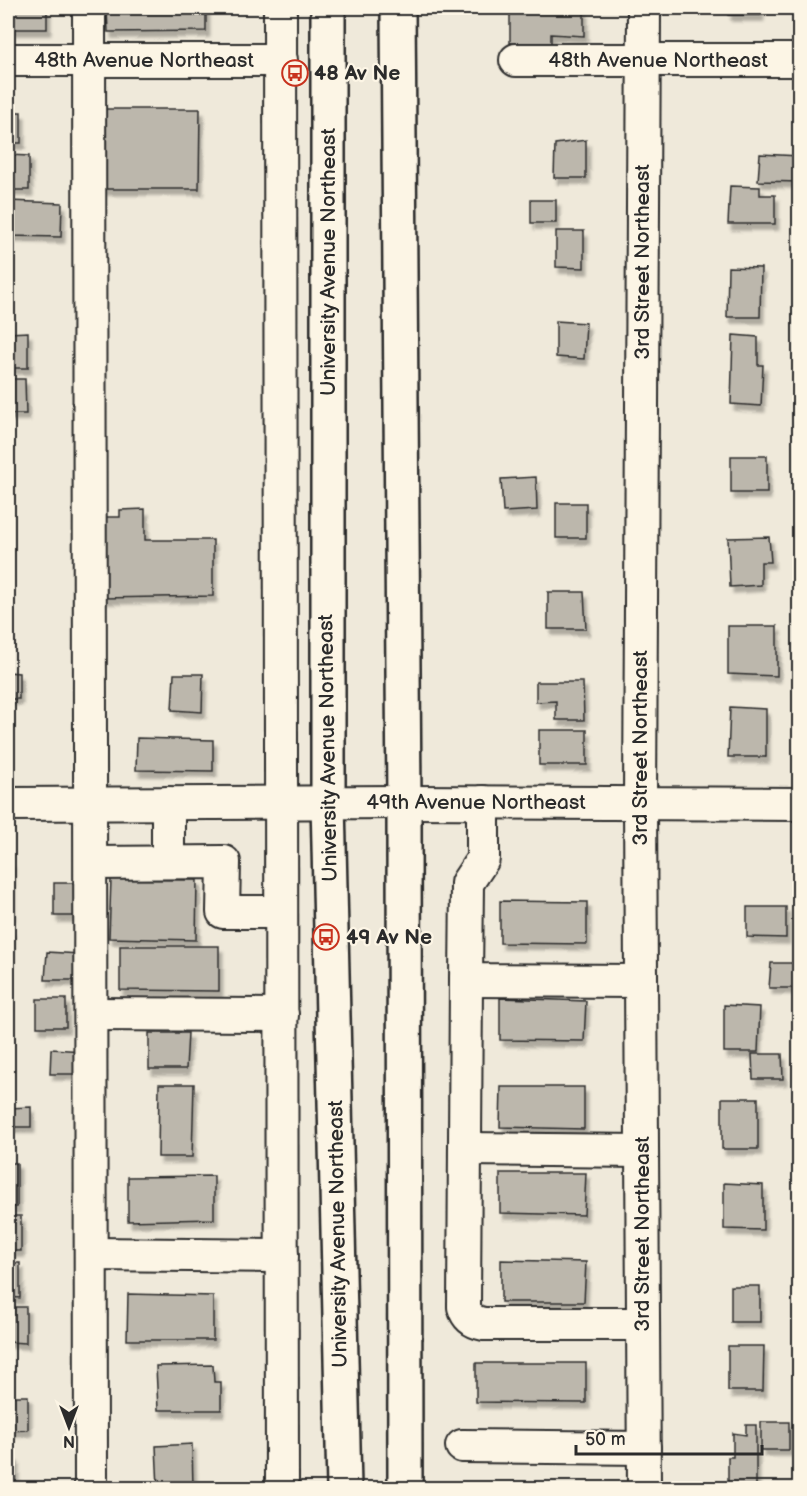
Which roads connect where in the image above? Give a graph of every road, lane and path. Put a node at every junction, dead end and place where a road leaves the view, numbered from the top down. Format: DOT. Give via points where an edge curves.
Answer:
graph roads {
  1 [pos="89,8"];
  2 [pos="280,8"];
  3 [pos="328,8"];
  4 [pos="398,8"];
  5 [pos="644,8"];
  6 [pos="8,60"];
  7 [pos="90,60"];
  8 [pos="280,60"];
  9 [pos="516,60"];
  10 [pos="643,60"];
  11 [pos="800,60"];
  12 [pos="281,802"];
  13 [pos="328,802"];
  14 [pos="404,802"];
  15 [pos="483,802"];
  16 [pos="91,803"];
  17 [pos="168,803"];
  18 [pos="640,803"];
  19 [pos="8,804"];
  20 [pos="800,804"];
  21 [pos="168,862"];
  22 [pos="91,863"];
  23 [pos="281,912"];
  24 [pos="466,980"];
  25 [pos="641,981"];
  26 [pos="91,1014"];
  27 [pos="282,1015"];
  28 [pos="465,1149"];
  29 [pos="642,1151"];
  30 [pos="91,1254"];
  31 [pos="282,1256"];
  32 [pos="643,1324"];
  33 [pos="462,1446"];
  34 [pos="644,1448"];
  35 [pos="91,1488"];
  36 [pos="282,1488"];
  37 [pos="344,1488"];
  38 [pos="405,1488"];
  39 [pos="644,1488"];
  1 -- 7 [label="street"];
  2 -- 8 [label="street"];
  3 -- 13 [label="main road, University Avenue Northeast"];
  4 -- 14 [label="main road"];
  5 -- 10 [label="street, 3rd Street Northeast"];
  6 -- 7 [label="street, 48th Avenue Northeast"];
  7 -- 8 [label="street, 48th Avenue Northeast"];
  7 -- 16 [label="street"];
  8 -- 12 [label="street"];
  9 -- 10 [label="street, 48th Avenue Northeast"];
  10 -- 11 [label="street, 48th Avenue Northeast"];
  10 -- 18 [label="street, 3rd Street Northeast"];
  12 -- 13 [label="street, 49th Avenue Northeast"];
  12 -- 17 [label="street, 49th Avenue Northeast"];
  12 -- 23 [label="street"];
  13 -- 14 [label="street, 49th Avenue Northeast"];
  13 -- 37 [label="main road, University Avenue Northeast"];
  14 -- 15 [label="street, 49th Avenue Northeast"];
  14 -- 38 [label="main road"];
  15 -- 18 [label="street, 49th Avenue Northeast"];
  15 -- 24 [label="street" via="483,860 467,883"];
  16 -- 17 [label="street, 49th Avenue Northeast"];
  16 -- 19 [label="street, 49th Avenue Northeast"];
  16 -- 22 [label="street"];
  17 -- 21 [label="street"];
  18 -- 20 [label="street, 49th Avenue Northeast"];
  18 -- 25 [label="street, 3rd Street Northeast"];
  21 -- 22 [label="street"];
  21 -- 23 [label="street" via="224,862 223,912"];
  22 -- 26 [label="street"];
  23 -- 27 [label="street"];
  24 -- 25 [label="street"];
  24 -- 28 [label="street"];
  25 -- 29 [label="street, 3rd Street Northeast"];
  26 -- 27 [label="street"];
  26 -- 30 [label="street"];
  27 -- 31 [label="street"];
  28 -- 29 [label="street"];
  28 -- 32 [label="street" via="466,1315 484,1324"];
  29 -- 32 [label="street, 3rd Street Northeast"];
  30 -- 31 [label="street"];
  30 -- 35 [label="street"];
  31 -- 36 [label="street"];
  32 -- 34 [label="street, 3rd Street Northeast"];
  33 -- 34 [label="street"];
  34 -- 39 [label="street, 3rd Street Northeast"];
}
